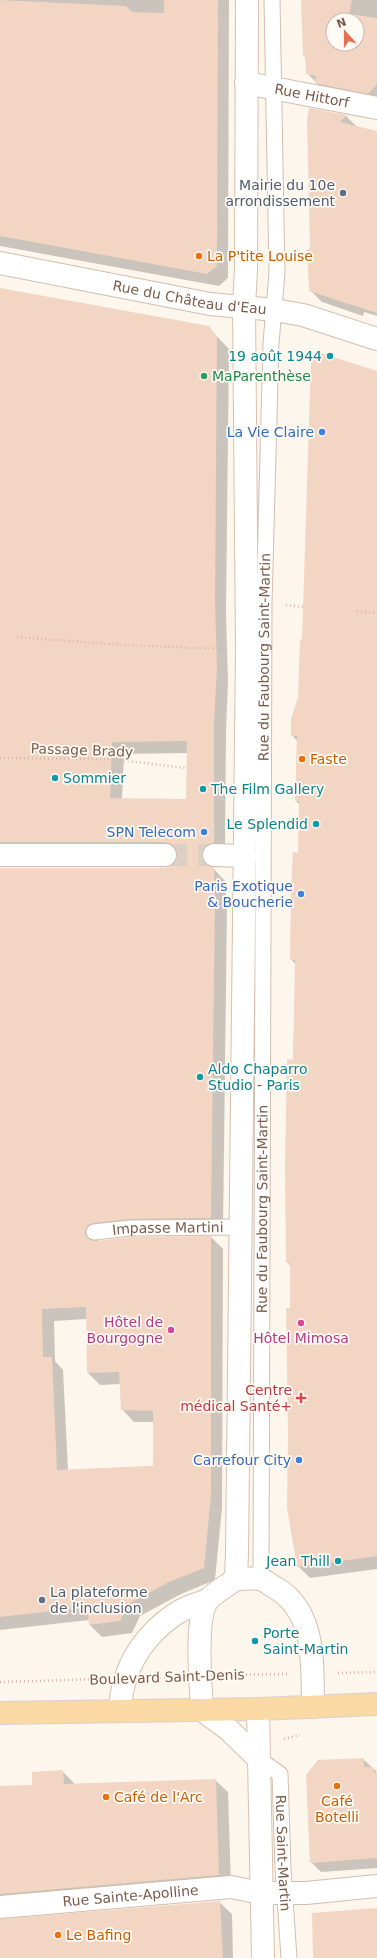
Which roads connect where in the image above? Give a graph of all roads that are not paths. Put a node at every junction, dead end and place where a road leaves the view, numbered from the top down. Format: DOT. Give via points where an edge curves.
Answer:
graph roads {
  1 [pos="247,0"];
  2 [pos="272,0"];
  3 [pos="246,83"];
  4 [pos="274,88"];
  5 [pos="377,108"];
  6 [pos="0,263"];
  7 [pos="244,306"];
  8 [pos="275,310"];
  9 [pos="377,339"];
  10 [pos="0,855"];
  11 [pos="165,855"];
  12 [pos="214,856"];
  13 [pos="245,856"];
  14 [pos="241,1227"];
  15 [pos="94,1232"];
  16 [pos="236,1579"];
  17 [pos="261,1579"];
  18 [pos="208,1600"];
  19 [pos="377,1704"];
  20 [pos="314,1707"];
  21 [pos="258,1709"];
  22 [pos="118,1710"];
  23 [pos="202,1710"];
  24 [pos="0,1713"];
  25 [pos="259,1759"];
  26 [pos="377,1886"];
  27 [pos="261,1893"];
  28 [pos="285,1894"];
  29 [pos="0,1907"];
  30 [pos="263,1958"];
  31 [pos="289,1958"];
  1 -- 3 [label="main road, Rue du Faubourg Saint-Martin"];
  2 -- 4 [label="lane, Rue du Faubourg Saint-Martin"];
  3 -- 4 [label="main road, Rue Hittorf"];
  3 -- 7 [label="main road, Rue du Faubourg Saint-Martin"];
  4 -- 5 [label="main road, Rue Hittorf"];
  4 -- 8 [label="lane, Rue du Faubourg Saint-Martin" via="277,266"];
  6 -- 7 [label="main road, Rue du Château d'Eau" via="210,304"];
  7 -- 8 [label="main road, Rue du Château d'Eau"];
  7 -- 13 [label="main road, Rue du Faubourg Saint-Martin" via="247,649"];
  8 -- 9 [label="main road, Rue du Château d'Eau" via="302,315"];
  8 -- 17 [label="lane, Rue du Faubourg Saint-Martin" via="271,343 264,612"];
  10 -- 11 [label="main road"];
  12 -- 13 [label="main road"];
  13 -- 14 [label="main road, Rue du Faubourg Saint-Martin"];
  14 -- 15 [label="lane, Impasse Martini" via="130,1228"];
  14 -- 16 [label="main road, Rue du Faubourg Saint-Martin"];
  16 -- 17 [label="main road"];
  16 -- 18 [label="main road"];
  17 -- 20 [label="main road" via="287,1595 302,1615 310,1636"];
  18 -- 22 [label="main road" via="182,1610 154,1630 135,1656 125,1678"];
  18 -- 23 [label="main road" via="199,1639"];
  19 -- 20 [label="main road"];
  20 -- 21 [label="main road"];
  21 -- 23 [label="main road"];
  21 -- 25 [label="main road, Rue Saint-Martin"];
  22 -- 23 [label="main road"];
  22 -- 24 [label="main road"];
  23 -- 25 [label="main road, Rue Saint-Martin" via="229,1730"];
  25 -- 27 [label="main road, Rue Saint-Martin"];
  25 -- 28 [label="lane, Rue Saint-Martin" via="280,1774"];
  26 -- 28 [label="main road, Rue Sainte-Apolline"];
  27 -- 28 [label="main road, Rue Sainte-Apolline"];
  27 -- 29 [label="main road, Rue Sainte-Apolline" via="231,1887"];
  27 -- 30 [label="main road, Rue Saint-Martin"];
  28 -- 31 [label="lane, Rue Saint-Martin"];
}
